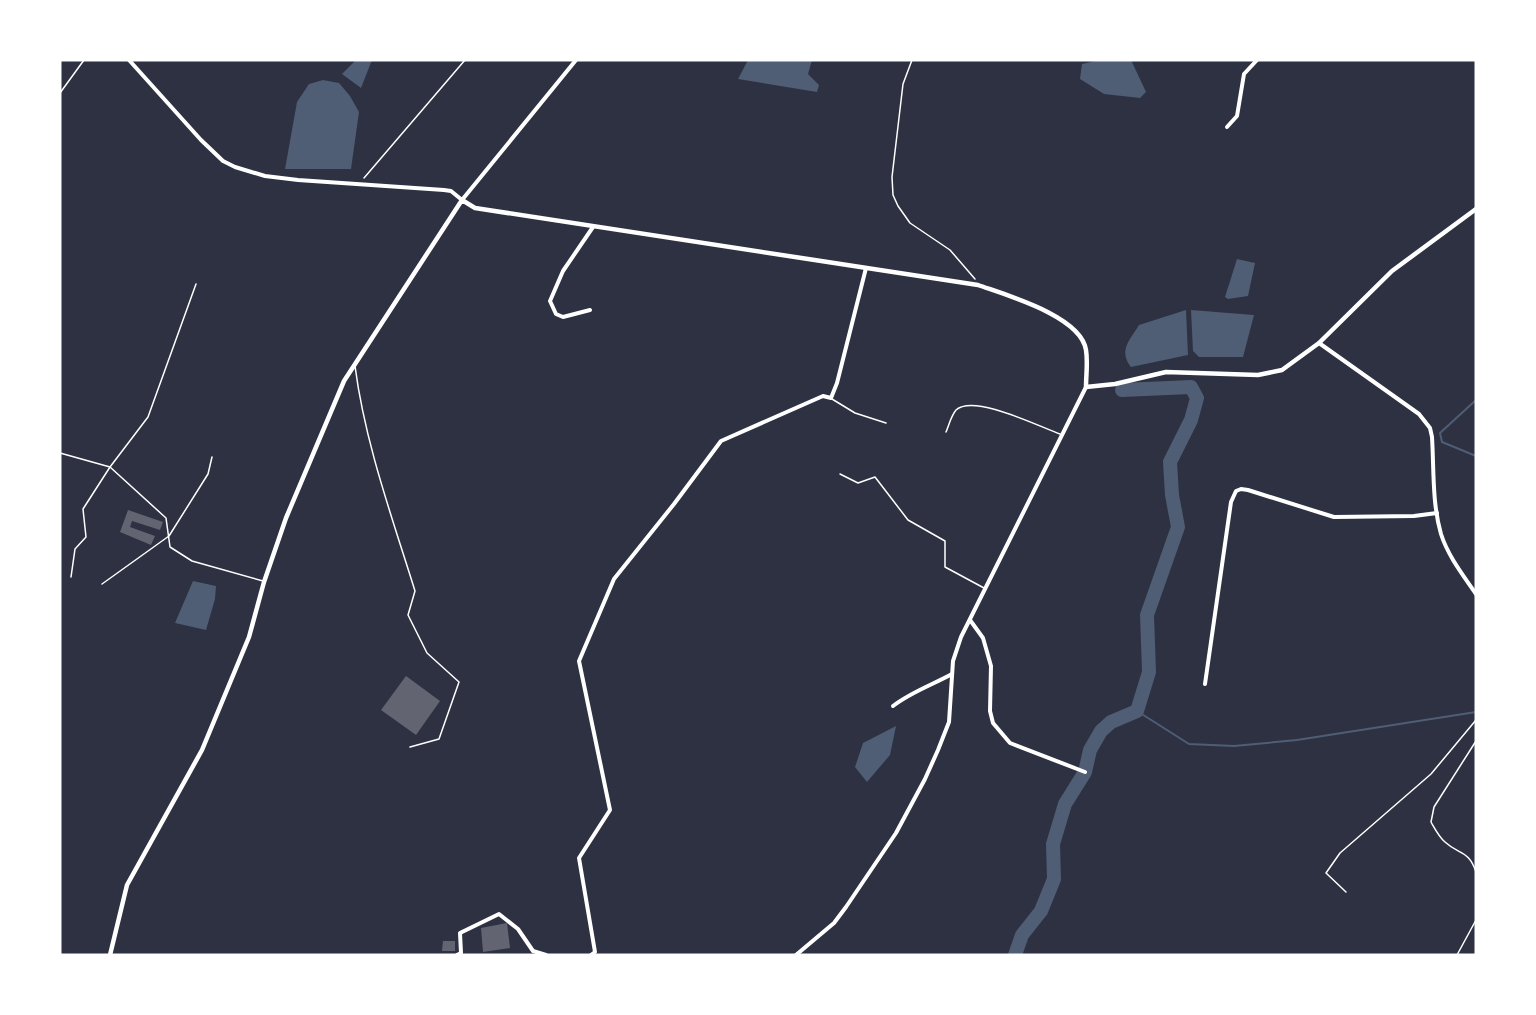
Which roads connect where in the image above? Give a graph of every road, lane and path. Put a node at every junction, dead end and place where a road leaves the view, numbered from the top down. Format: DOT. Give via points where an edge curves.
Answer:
graph roads {
  1 [pos="84,60"];
  2 [pos="129,60"];
  3 [pos="465,60"];
  4 [pos="576,60"];
  5 [pos="912,60"];
  6 [pos="1257,60"];
  7 [pos="60,93"];
  8 [pos="1227,127"];
  9 [pos="359,184"];
  10 [pos="462,200"];
  11 [pos="1476,209"];
  12 [pos="593,227"];
  13 [pos="866,268"];
  14 [pos="196,284"];
  15 [pos="978,285"];
  16 [pos="590,310"];
  17 [pos="1319,343"];
  18 [pos="355,365"];
  19 [pos="1086,387"];
  20 [pos="831,399"];
  21 [pos="885,423"];
  22 [pos="946,432"];
  23 [pos="1064,435"];
  24 [pos="60,453"];
  25 [pos="212,457"];
  26 [pos="110,467"];
  27 [pos="840,474"];
  28 [pos="1437,513"];
  29 [pos="169,536"];
  30 [pos="71,577"];
  31 [pos="264,582"];
  32 [pos="102,584"];
  33 [pos="985,588"];
  34 [pos="1476,594"];
  35 [pos="970,620"];
  36 [pos="952,673"];
  37 [pos="1205,684"];
  38 [pos="893,706"];
  39 [pos="1476,720"];
  40 [pos="1476,741"];
  41 [pos="410,747"];
  42 [pos="1085,772"];
  43 [pos="1476,872"];
  44 [pos="1346,892"];
  45 [pos="1476,920"];
  46 [pos="110,955"];
  47 [pos="457,955"];
  48 [pos="546,955"];
  49 [pos="591,955"];
  50 [pos="796,955"];
  51 [pos="1456,955"];
  1 -- 7 [label="lane"];
  2 -- 9 [label="street" via="223,161 265,176"];
  3 -- 9 [label="path"];
  4 -- 10 [label="street"];
  5 -- 15 [label="path" via="903,84 893,195 910,223 950,250"];
  6 -- 8 [label="street" via="1245,74 1238,116"];
  9 -- 10 [label="street" via="451,191"];
  10 -- 12 [label="street" via="475,208"];
  10 -- 18 [label="street"];
  11 -- 17 [label="street" via="1392,272"];
  12 -- 13 [label="street"];
  12 -- 16 [label="street" via="563,271 550,301 556,314 563,317"];
  13 -- 15 [label="street"];
  13 -- 20 [label="street"];
  14 -- 26 [label="lane" via="148,417"];
  15 -- 19 [label="street" via="1030,304 1072,328 1086,348"];
  17 -- 19 [label="street" via="1282,370 1270,373 1166,372"];
  17 -- 28 [label="street" via="1404,402 1430,428"];
  18 -- 31 [label="street" via="344,381 286,519"];
  18 -- 41 [label="lane" via="368,437 415,591 408,615 427,652 459,682 439,740"];
  19 -- 23 [label="street"];
  20 -- 21 [label="lane" via="855,413"];
  20 -- 49 [label="street" via="823,396 721,441 614,579 579,661 610,810 579,858 595,952"];
  22 -- 23 [label="lane" via="952,415 967,405 988,406"];
  23 -- 33 [label="street"];
  24 -- 26 [label="lane"];
  25 -- 29 [label="lane" via="208,474"];
  26 -- 29 [label="lane" via="166,518"];
  26 -- 30 [label="lane" via="83,509 86,537 75,549"];
  27 -- 33 [label="lane" via="858,483 875,477 908,520 945,541 945,567"];
  28 -- 34 [label="street" via="1449,551"];
  28 -- 37 [label="street" via="1334,517 1248,490 1236,491 1231,502"];
  29 -- 31 [label="lane" via="170,548 192,561"];
  29 -- 32 [label="lane"];
  31 -- 46 [label="street" via="249,638 202,750 127,885"];
  33 -- 35 [label="street"];
  35 -- 36 [label="street" via="961,637"];
  35 -- 42 [label="street" via="983,638 992,666 993,723 1010,743"];
  36 -- 38 [label="street"];
  36 -- 50 [label="street" via="949,722 896,833 834,924"];
  39 -- 44 [label="path" via="1431,774 1340,853 1326,873"];
  40 -- 43 [label="path" via="1434,807 1431,822 1444,842 1472,860"];
  45 -- 51 [label="path"];
  47 -- 48 [label="street" via="460,933 499,914 518,929 533,951"];
}
